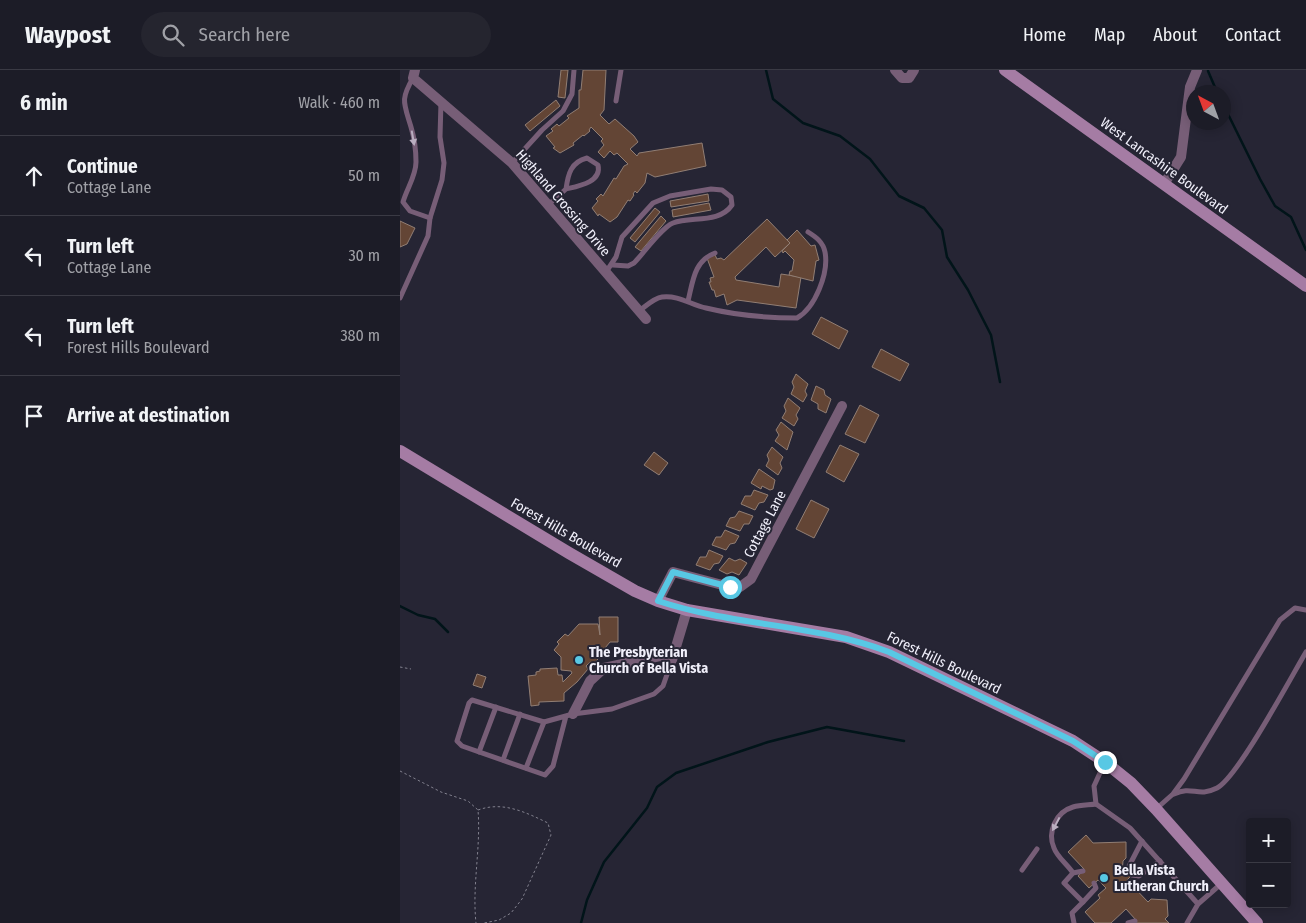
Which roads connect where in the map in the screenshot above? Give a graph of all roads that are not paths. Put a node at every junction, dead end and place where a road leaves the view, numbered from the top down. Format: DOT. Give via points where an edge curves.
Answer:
graph roads {
  1 [pos="574,70"];
  2 [pos="621,70"];
  3 [pos="895,70"];
  4 [pos="914,70"];
  5 [pos="1005,70"];
  6 [pos="1196,70"];
  7 [pos="414,74"];
  8 [pos="616,101"];
  9 [pos="441,102"];
  10 [pos="512,163"];
  11 [pos="1164,184"];
  12 [pos="566,189"];
  13 [pos="548,205"];
  14 [pos="430,218"];
  15 [pos="808,232"];
  16 [pos="715,253"];
  17 [pos="610,268"];
  18 [pos="1306,286"];
  19 [pos="400,298"];
  20 [pos="688,301"];
  21 [pos="643,315"];
  22 [pos="842,406"];
  23 [pos="400,451"];
  24 [pos="658,601"];
  25 [pos="687,610"];
  26 [pos="1306,610"];
  27 [pos="1306,652"];
  28 [pos="672,660"];
  29 [pos="496,706"];
  30 [pos="520,714"];
  31 [pos="569,715"];
  32 [pos="544,722"];
  33 [pos="479,752"];
  34 [pos="503,760"];
  35 [pos="1105,762"];
  36 [pos="526,768"];
  37 [pos="1173,794"];
  38 [pos="1096,804"];
  39 [pos="1156,809"];
  40 [pos="1142,841"];
  41 [pos="1037,849"];
  42 [pos="1160,861"];
  43 [pos="1022,870"];
  44 [pos="1127,870"];
  45 [pos="1083,871"];
  46 [pos="1074,873"];
  47 [pos="1132,875"];
  48 [pos="1222,882"];
  49 [pos="1094,883"];
  50 [pos="1082,902"];
  51 [pos="1198,904"];
  52 [pos="1072,913"];
  53 [pos="1065,914"];
  54 [pos="1135,921"];
  55 [pos="1074,923"];
  56 [pos="1128,923"];
  57 [pos="1187,923"];
  58 [pos="1257,923"];
  1 -- 10 [label="lane" via="572,94 563,111"];
  2 -- 8 [label="lane"];
  3 -- 4 [label="street" via="902,78 909,78"];
  5 -- 11 [label="main road, West Lancashire Boulevard"];
  6 -- 11 [label="street" via="1190,87 1181,157"];
  7 -- 9 [label="street, Highland Crossing Drive"];
  7 -- 14 [label="lane, one-way" via="401,98 416,160 415,172 403,202 410,211"];
  9 -- 10 [label="street, Highland Crossing Drive"];
  9 -- 14 [label="lane" via="440,136 444,163"];
  10 -- 13 [label="street, Highland Crossing Drive"];
  11 -- 18 [label="main road, West Lancashire Boulevard"];
  12 -- 12 [label="lane" via="576,162 591,158 598,165 598,173 593,179"];
  12 -- 13 [label="lane"];
  13 -- 17 [label="street, Highland Crossing Drive"];
  14 -- 19 [label="lane" via="428,236"];
  15 -- 20 [label="lane" via="821,243 825,252 820,286 804,314 788,318 741,314 703,308"];
  16 -- 20 [label="lane" via="698,265"];
  17 -- 17 [label="lane" via="628,228 658,200 711,189 722,190 731,197 732,205 727,211 674,223 634,263"];
  17 -- 21 [label="street, Highland Crossing Drive"];
  20 -- 21 [label="lane" via="659,297"];
  22 -- 24 [label="street, Cottage Lane" via="751,579 740,587 730,587 673,572"];
  23 -- 24 [label="main road, Forest Hills Boulevard" via="569,553"];
  24 -- 25 [label="main road, Forest Hills Boulevard"];
  25 -- 28 [label="street"];
  25 -- 35 [label="main road, Forest Hills Boulevard" via="860,641 1073,741"];
  26 -- 37 [label="lane" via="1295,608 1280,620"];
  27 -- 37 [label="lane" via="1235,769 1220,787 1204,794 1185,789"];
  28 -- 31 [label="lane" via="663,686 654,694 612,709"];
  28 -- 31 [label="street" via="660,656 604,668 590,681"];
  29 -- 30 [label="lane"];
  29 -- 33 [label="lane"];
  29 -- 33 [label="lane" via="477,700 469,703 456,741"];
  30 -- 32 [label="lane"];
  30 -- 34 [label="lane"];
  31 -- 32 [label="lane"];
  31 -- 36 [label="lane" via="550,772 545,775"];
  32 -- 36 [label="lane"];
  33 -- 34 [label="lane"];
  34 -- 36 [label="lane"];
  35 -- 38 [label="lane" via="1094,786"];
  35 -- 39 [label="main road, Forest Hills Boulevard"];
  37 -- 39 [label="lane"];
  38 -- 40 [label="lane" via="1130,828"];
  38 -- 46 [label="lane, one-way" via="1071,807 1056,819 1052,827 1054,850"];
  39 -- 48 [label="main road, Forest Hills Boulevard"];
  40 -- 42 [label="lane"];
  40 -- 44 [label="lane"];
  41 -- 43 [label="lane"];
  42 -- 47 [label="lane" via="1139,876"];
  42 -- 51 [label="lane"];
  45 -- 46 [label="lane"];
  46 -- 50 [label="lane" via="1064,883"];
  48 -- 51 [label="lane"];
  48 -- 58 [label="main road, Forest Hills Boulevard"];
  49 -- 50 [label="lane" via="1096,888"];
  50 -- 52 [label="lane"];
  51 -- 57 [label="lane"];
  52 -- 53 [label="lane"];
  52 -- 55 [label="lane"];
  54 -- 56 [label="lane"];
}
